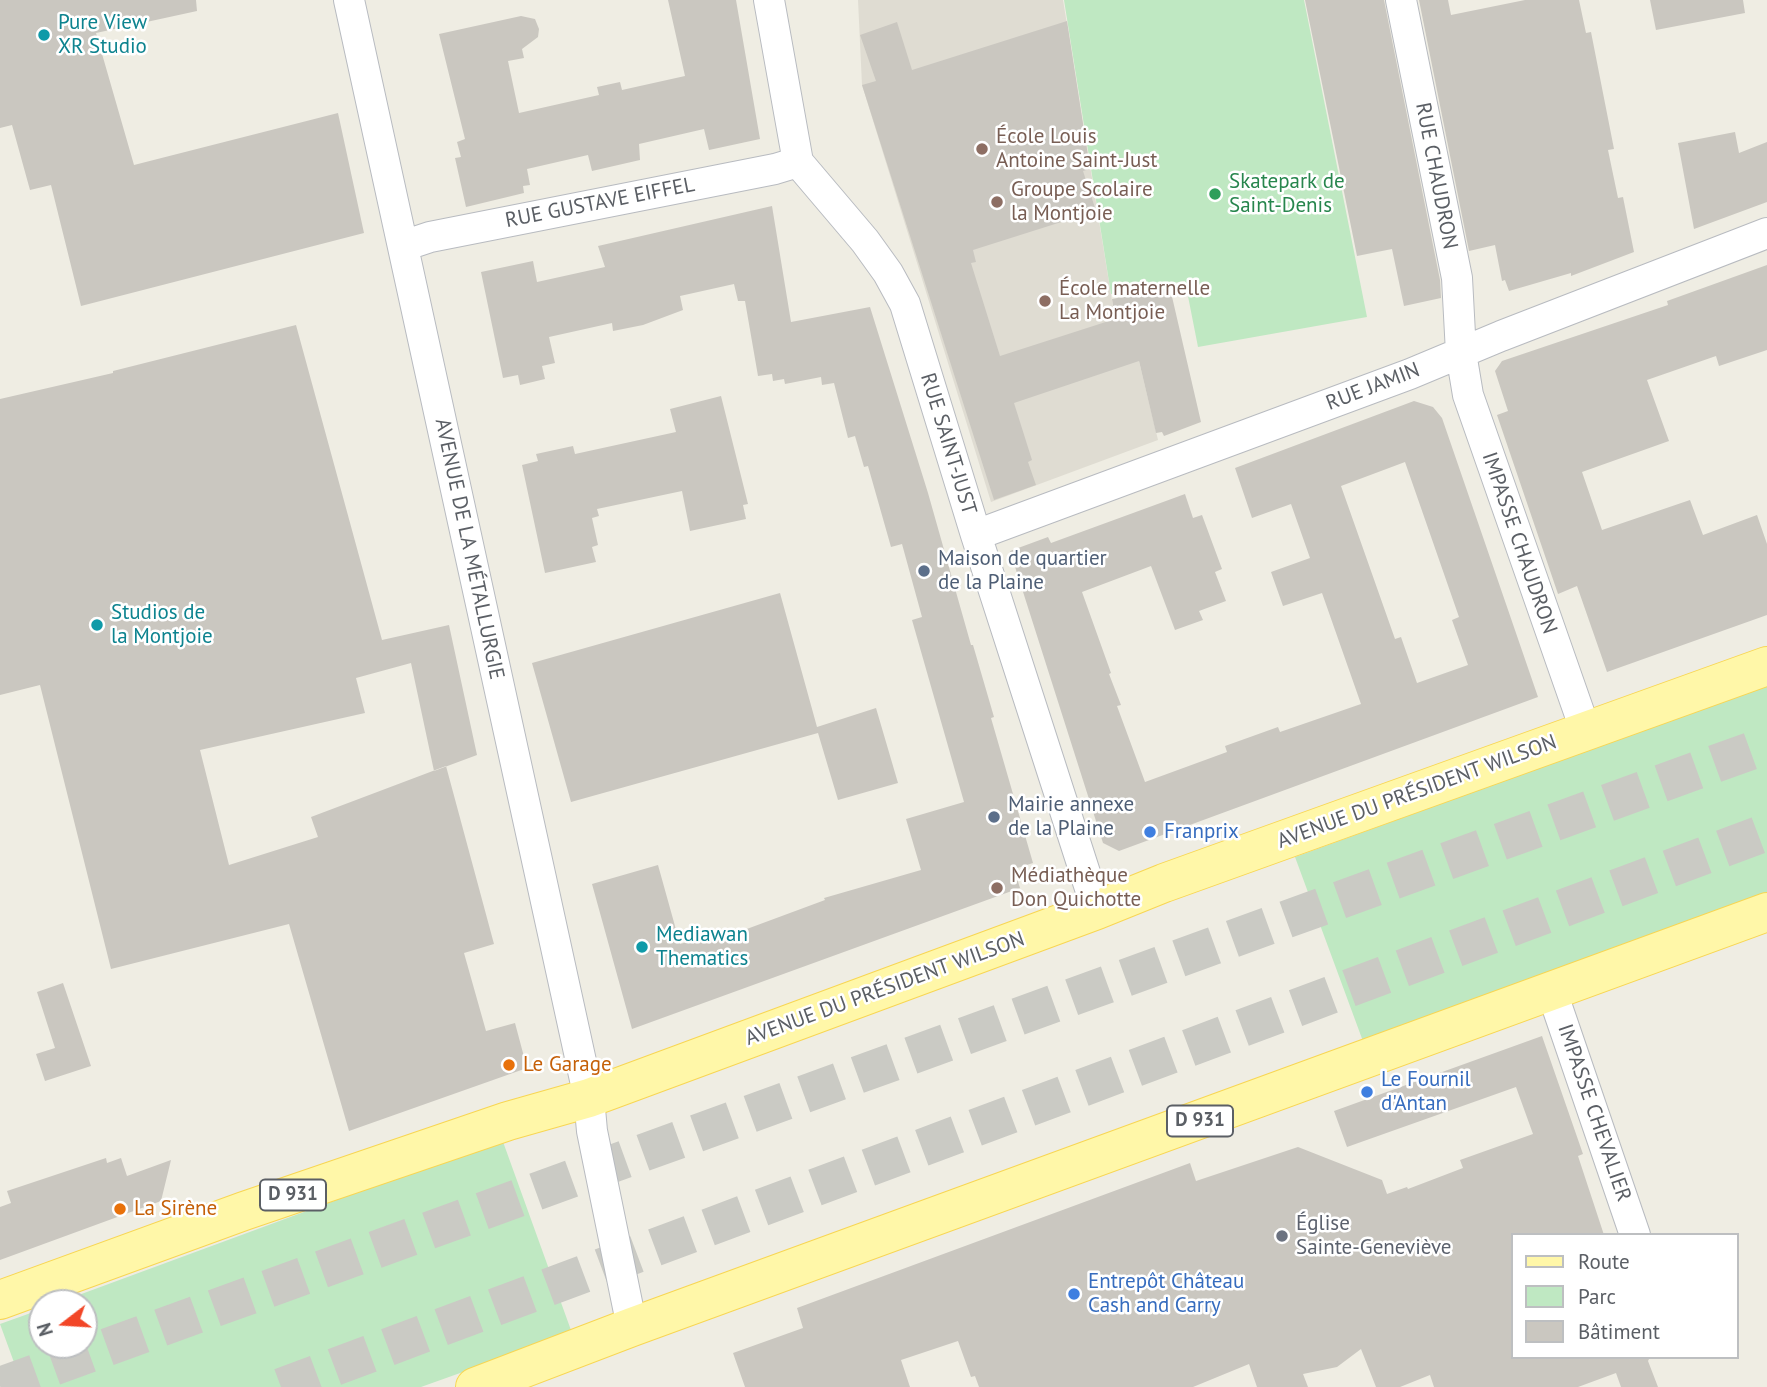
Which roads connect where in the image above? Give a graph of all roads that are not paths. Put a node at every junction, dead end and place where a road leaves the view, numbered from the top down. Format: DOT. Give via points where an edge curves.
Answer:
graph roads {
  1 [pos="349,0"];
  2 [pos="769,0"];
  3 [pos="1401,0"];
  4 [pos="798,162"];
  5 [pos="1767,233"];
  6 [pos="403,246"];
  7 [pos="1461,353"];
  8 [pos="976,535"];
  9 [pos="1767,666"];
  10 [pos="1586,732"];
  11 [pos="1097,911"];
  12 [pos="1767,912"];
  13 [pos="1552,992"];
  14 [pos="589,1098"];
  15 [pos="1634,1233"];
  16 [pos="0,1300"];
  17 [pos="632,1327"];
  18 [pos="475,1387"];
  1 -- 6 [label="street, AVENUE DE LA MÉTALLURGIE"];
  2 -- 4 [label="street"];
  3 -- 7 [label="street, RUE CHAUDRON" via="1457,278"];
  4 -- 6 [label="street, RUE GUSTAVE EIFFEL"];
  4 -- 8 [label="street, RUE SAINT-JUST" via="865,241 905,304"];
  5 -- 7 [label="street, RUE JAMIN"];
  6 -- 14 [label="street, AVENUE DE LA MÉTALLURGIE"];
  7 -- 8 [label="street, RUE JAMIN"];
  7 -- 10 [label="street, IMPASSE CHAUDRON" via="1468,395"];
  8 -- 11 [label="street, RUE SAINT-JUST"];
  9 -- 10 [label="main road, AVENUE DU PRÉSIDENT WILSON / D 931"];
  10 -- 11 [label="main road, AVENUE DU PRÉSIDENT WILSON / D 931"];
  11 -- 14 [label="main road, AVENUE DU PRÉSIDENT WILSON / D 931"];
  12 -- 13 [label="main road, D 931"];
  13 -- 15 [label="street, IMPASSE CHEVALIER"];
  13 -- 17 [label="main road, D 931"];
  14 -- 16 [label="main road, AVENUE DU PRÉSIDENT WILSON / D 931" via="244,1211"];
  14 -- 17 [label="street, AVENUE DE LA MÉTALLURGIE"];
  17 -- 18 [label="main road, D 931"];
}
